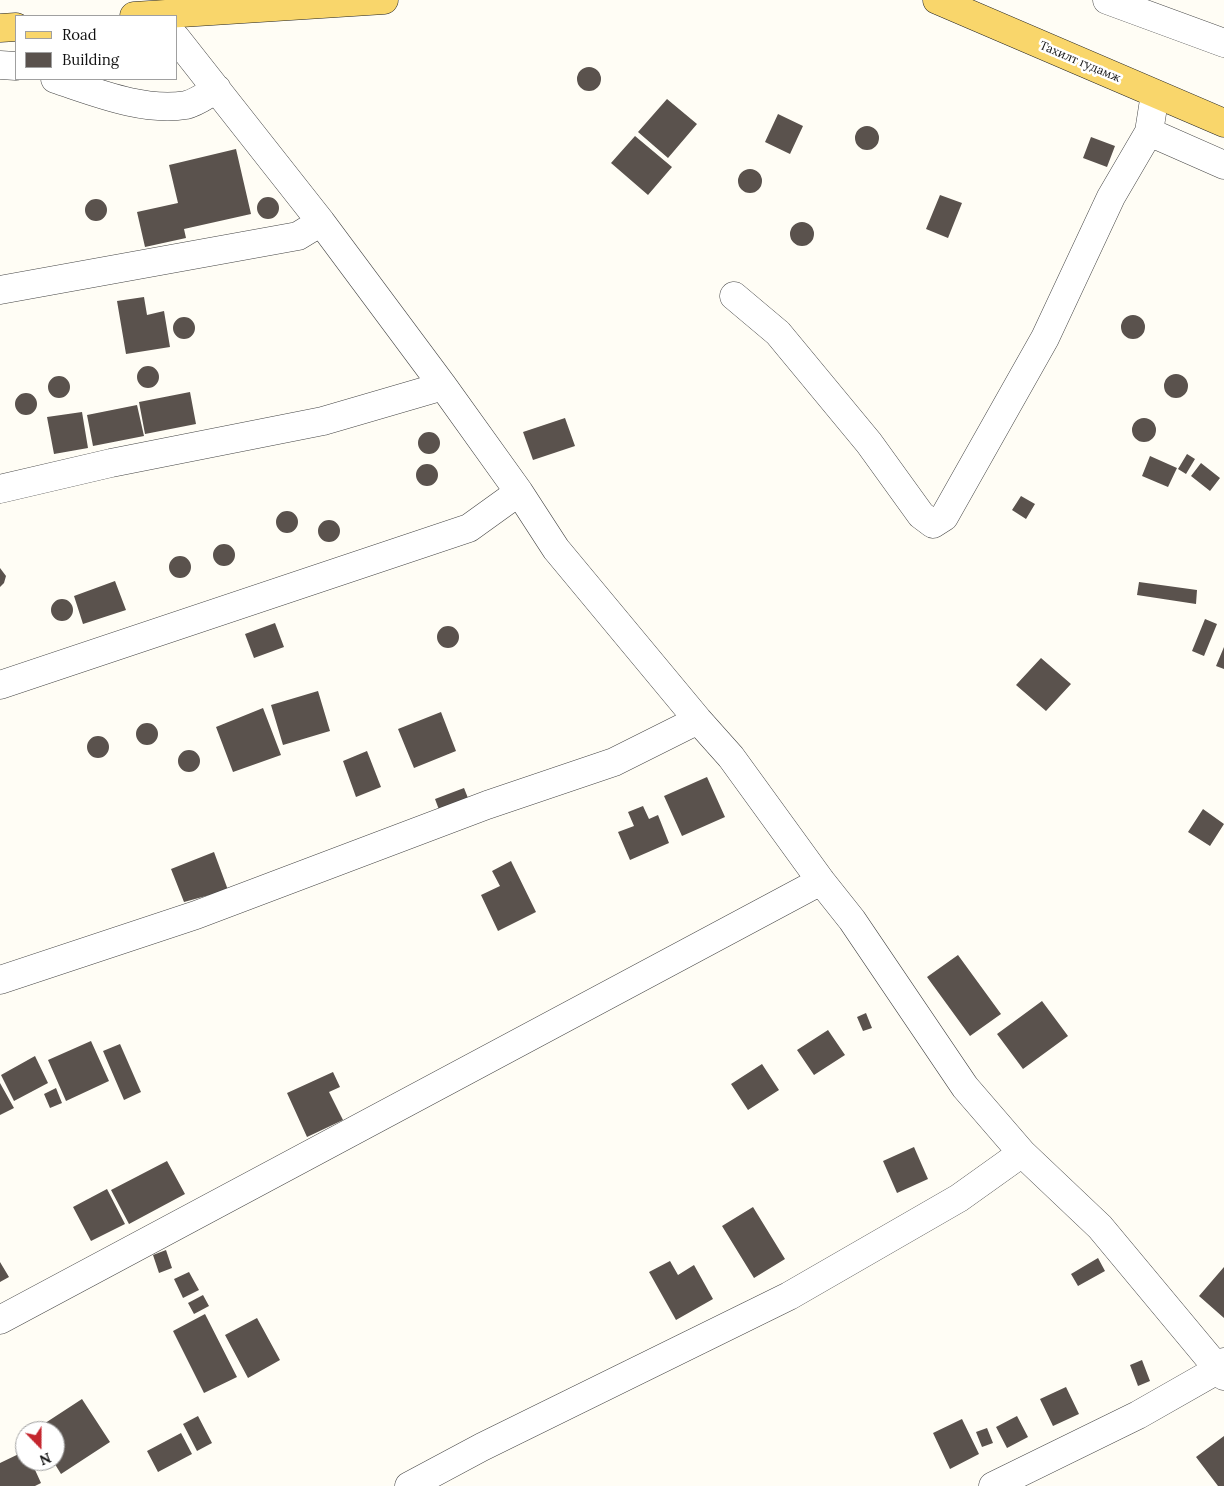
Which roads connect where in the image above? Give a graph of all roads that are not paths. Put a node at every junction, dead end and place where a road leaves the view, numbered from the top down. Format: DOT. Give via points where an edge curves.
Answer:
graph roads {
  1 [pos="384,0"];
  2 [pos="937,0"];
  3 [pos="1107,0"];
  4 [pos="154,12"];
  5 [pos="15,27"];
  6 [pos="0,28"];
  7 [pos="178,41"];
  8 [pos="1224,43"];
  9 [pos="0,65"];
  10 [pos="15,66"];
  11 [pos="58,80"];
  12 [pos="217,90"];
  13 [pos="1155,94"];
  14 [pos="1224,123"];
  15 [pos="1149,132"];
  16 [pos="1224,165"];
  17 [pos="321,222"];
  18 [pos="0,290"];
  19 [pos="734,296"];
  20 [pos="443,386"];
  21 [pos="0,489"];
  22 [pos="519,492"];
  23 [pos="0,685"];
  24 [pos="698,720"];
  25 [pos="821,881"];
  26 [pos="0,980"];
  27 [pos="1022,1153"];
  28 [pos="0,1320"];
  29 [pos="1222,1369"];
  30 [pos="408,1486"];
  31 [pos="993,1486"];
  1 -- 4 [label="main road"];
  2 -- 13 [label="main road, Тахилт гудамж"];
  3 -- 8 [label="street"];
  5 -- 6 [label="main road"];
  7 -- 12 [label="street"];
  9 -- 10 [label="street"];
  11 -- 12 [label="street" via="98,93 154,105 188,105"];
  12 -- 17 [label="street"];
  13 -- 14 [label="main road, Тахилт гудамж"];
  13 -- 15 [label="street"];
  15 -- 16 [label="street"];
  15 -- 19 [label="street" via="1111,197 1045,338 944,517 933,524 921,515 869,444 778,333"];
  17 -- 18 [label="street" via="298,236"];
  17 -- 20 [label="street"];
  20 -- 21 [label="street" via="323,421 111,463"];
  20 -- 22 [label="street"];
  22 -- 23 [label="street" via="469,528"];
  22 -- 24 [label="street" via="556,549"];
  24 -- 25 [label="street" via="731,757"];
  24 -- 26 [label="street" via="614,762 487,805 196,915"];
  25 -- 27 [label="street" via="852,920 965,1087"];
  25 -- 28 [label="street"];
  27 -- 29 [label="street" via="1100,1227"];
  27 -- 30 [label="street" via="959,1198 789,1296"];
  29 -- 31 [label="street" via="1138,1415"];
}
